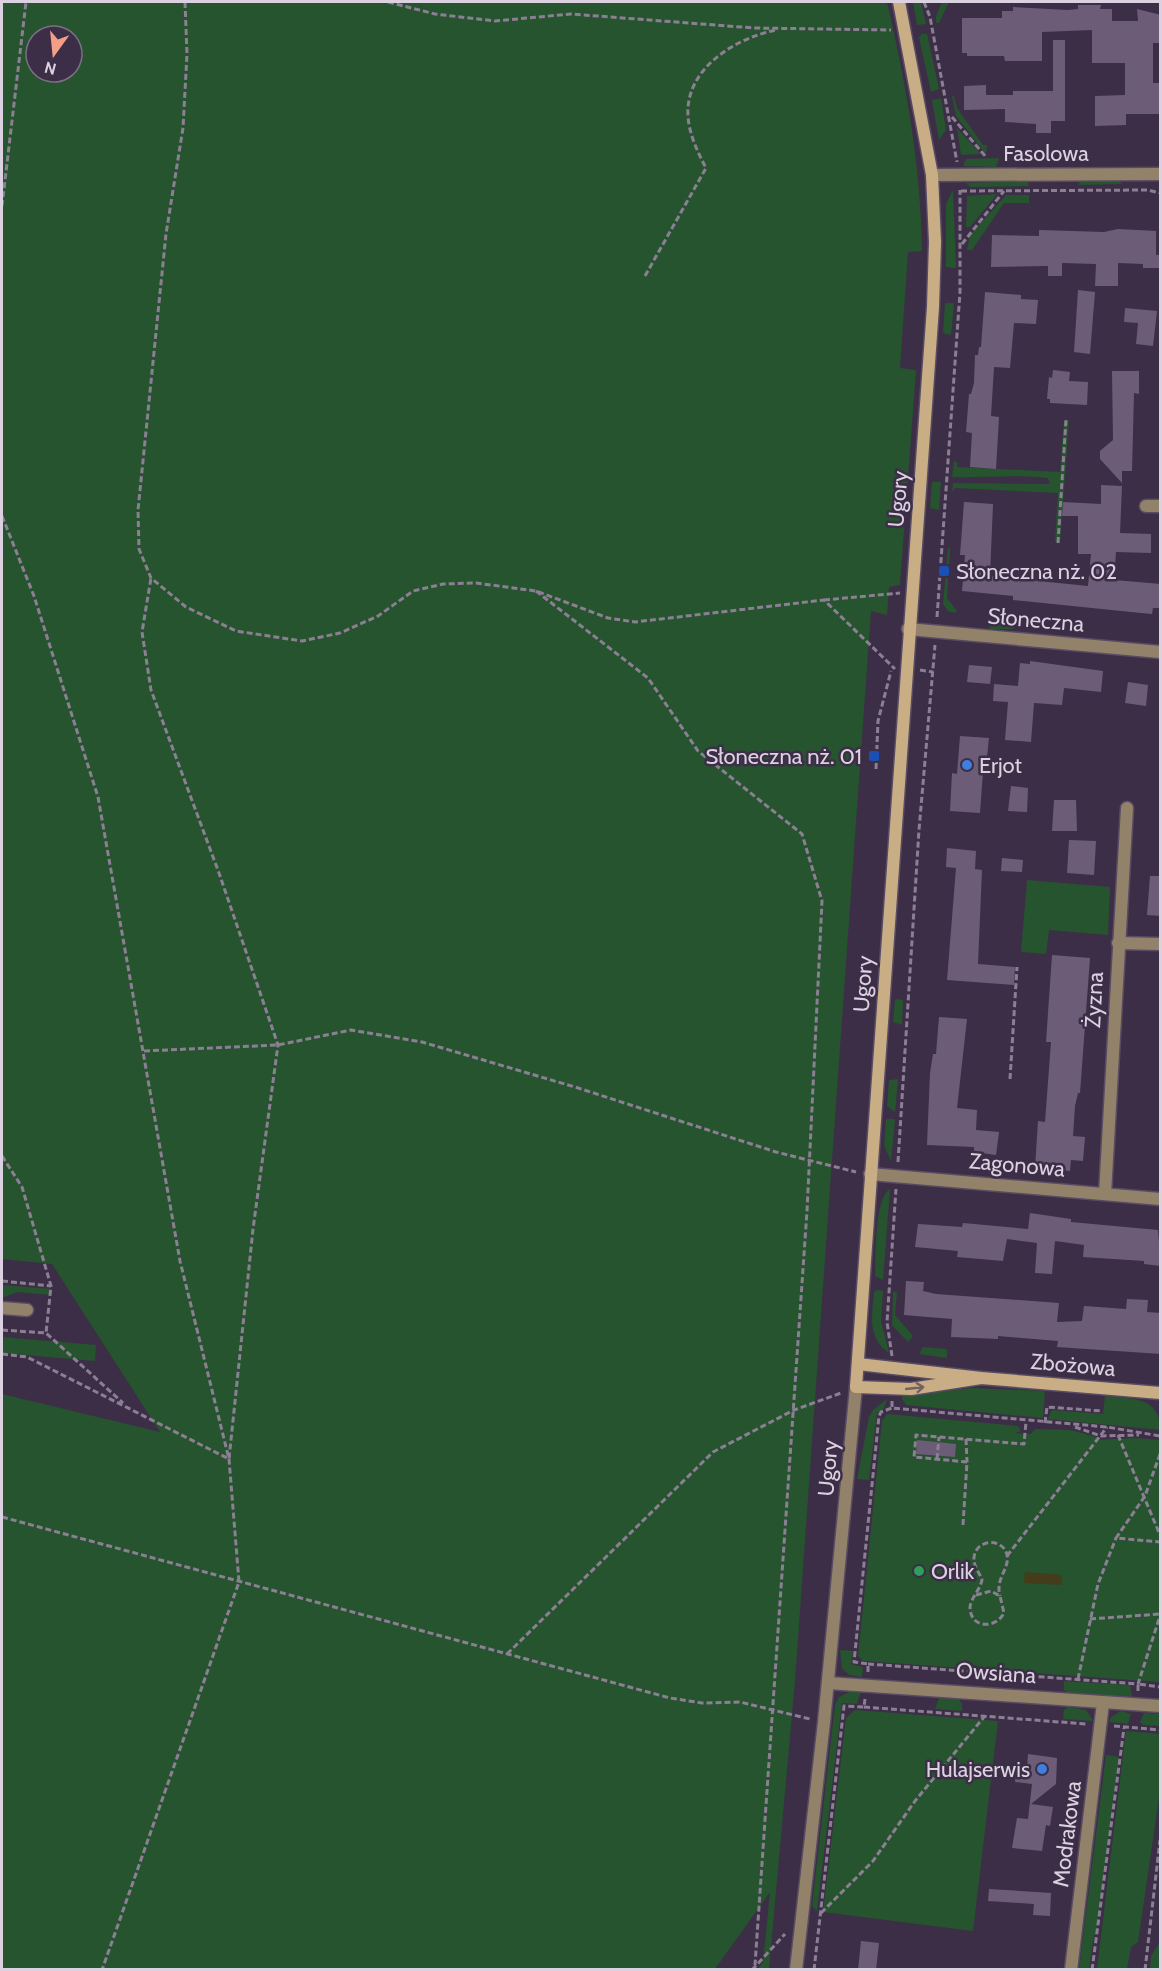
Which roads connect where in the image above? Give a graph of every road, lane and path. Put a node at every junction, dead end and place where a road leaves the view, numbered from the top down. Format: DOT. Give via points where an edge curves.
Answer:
graph roads {
  1 [pos="26,2"];
  2 [pos="185,2"];
  3 [pos="388,2"];
  4 [pos="899,2"];
  5 [pos="924,2"];
  6 [pos="784,28"];
  7 [pos="905,29"];
  8 [pos="950,115"];
  9 [pos="986,156"];
  10 [pos="958,166"];
  11 [pos="1161,174"];
  12 [pos="932,175"];
  13 [pos="960,185"];
  14 [pos="961,191"];
  15 [pos="1004,191"];
  16 [pos="1161,193"];
  17 [pos="2,207"];
  18 [pos="961,244"];
  19 [pos="645,276"];
  20 [pos="1066,420"];
  21 [pos="1146,506"];
  22 [pos="1161,506"];
  23 [pos="2,516"];
  24 [pos="1058,543"];
  25 [pos="151,578"];
  26 [pos="536,591"];
  27 [pos="912,592"];
  28 [pos="824,600"];
  29 [pos="908,629"];
  30 [pos="936,632"];
  31 [pos="1161,652"];
  32 [pos="892,668"];
  33 [pos="906,669"];
  34 [pos="933,672"];
  35 [pos="876,769"];
  36 [pos="1127,808"];
  37 [pos="1118,943"];
  38 [pos="1161,944"];
  39 [pos="1017,967"];
  40 [pos="278,1045"];
  41 [pos="143,1051"];
  42 [pos="1010,1079"];
  43 [pos="2,1156"];
  44 [pos="809,1162"];
  45 [pos="870,1174"];
  46 [pos="897,1176"];
  47 [pos="1105,1194"];
  48 [pos="1161,1199"];
  49 [pos="2,1281"];
  50 [pos="51,1286"];
  51 [pos="2,1308"];
  52 [pos="27,1310"];
  53 [pos="2,1330"];
  54 [pos="46,1333"];
  55 [pos="2,1354"];
  56 [pos="858,1364"];
  57 [pos="893,1367"];
  58 [pos="981,1378"];
  59 [pos="856,1388"];
  60 [pos="892,1389"];
  61 [pos="1161,1394"];
  62 [pos="127,1407"];
  63 [pos="794,1410"];
  64 [pos="1102,1411"];
  65 [pos="1026,1422"];
  66 [pos="1045,1424"];
  67 [pos="1072,1426"];
  68 [pos="1107,1427"];
  69 [pos="1147,1434"];
  70 [pos="1118,1435"];
  71 [pos="1101,1436"];
  72 [pos="1161,1436"];
  73 [pos="939,1437"];
  74 [pos="966,1439"];
  75 [pos="1161,1454"];
  76 [pos="229,1459"];
  77 [pos="937,1459"];
  78 [pos="967,1462"];
  79 [pos="1145,1496"];
  80 [pos="2,1517"];
  81 [pos="963,1525"];
  82 [pos="1161,1535"];
  83 [pos="1116,1538"];
  84 [pos="1161,1542"];
  85 [pos="1007,1556"];
  86 [pos="239,1582"];
  87 [pos="976,1595"];
  88 [pos="1000,1596"];
  89 [pos="1161,1615"];
  90 [pos="1090,1619"];
  91 [pos="507,1654"];
  92 [pos="868,1664"];
  93 [pos="1078,1679"];
  94 [pos="828,1683"];
  95 [pos="1102,1702"];
  96 [pos="1161,1706"];
  97 [pos="864,1707"];
  98 [pos="773,1709"];
  99 [pos="984,1717"];
  100 [pos="824,1722"];
  101 [pos="1101,1726"];
  102 [pos="1124,1728"];
  103 [pos="1161,1731"];
  104 [pos="1161,1840"];
  105 [pos="820,1914"];
  106 [pos="801,1923"];
  107 [pos="755,1965"];
  108 [pos="102,1970"];
  109 [pos="752,1970"];
  110 [pos="796,1970"];
  111 [pos="1071,1970"];
  112 [pos="1092,1970"];
  113 [pos="1145,1970"];
  1 -- 17 [label="path"];
  2 -- 25 [label="path" via="183,128 166,234 138,510 139,549"];
  3 -- 6 [label="path" via="435,14 495,21 571,14"];
  4 -- 7 [label="street, Ugory"];
  5 -- 8 [label="path"];
  6 -- 7 [label="path"];
  6 -- 19 [label="path" via="754,34 729,48 705,69 694,85 688,99 688,118 706,168"];
  7 -- 12 [label="street, Ugory"];
  8 -- 9 [label="path"];
  8 -- 10 [label="path"];
  11 -- 12 [label="street, Fasolowa"];
  12 -- 27 [label="street, Ugory" via="933,307"];
  13 -- 14 [label="path"];
  14 -- 15 [label="path"];
  14 -- 18 [label="path"];
  15 -- 16 [label="path"];
  15 -- 18 [label="path"];
  18 -- 30 [label="path"];
  20 -- 24 [label="path"];
  21 -- 22 [label="street"];
  23 -- 41 [label="path" via="34,596 98,797"];
  25 -- 26 [label="path" via="186,607 236,631 302,641 340,633 378,616 413,591 443,584 476,583"];
  25 -- 40 [label="path" via="142,632 151,690"];
  26 -- 28 [label="path" via="608,618 634,622"];
  26 -- 44 [label="path" via="648,678 698,751 802,834 822,901"];
  27 -- 28 [label="path"];
  27 -- 29 [label="street, Ugory"];
  28 -- 32 [label="path"];
  29 -- 30 [label="street, Słoneczna"];
  29 -- 33 [label="street, Ugory"];
  30 -- 31 [label="street, Słoneczna"];
  30 -- 34 [label="path"];
  32 -- 33 [label="path"];
  32 -- 35 [label="path" via="878,721"];
  33 -- 34 [label="path"];
  33 -- 45 [label="street, Ugory"];
  34 -- 46 [label="path"];
  36 -- 37 [label="street, Żyzna"];
  37 -- 38 [label="street"];
  37 -- 47 [label="street, Żyzna"];
  39 -- 42 [label="path"];
  40 -- 41 [label="path"];
  40 -- 44 [label="path" via="351,1030 422,1042"];
  40 -- 76 [label="path" via="253,1229"];
  41 -- 76 [label="path" via="180,1261"];
  43 -- 50 [label="path" via="22,1186"];
  44 -- 45 [label="path"];
  44 -- 63 [label="path"];
  45 -- 46 [label="street, Zagonowa"];
  45 -- 56 [label="street, Ugory"];
  46 -- 47 [label="street, Zagonowa"];
  46 -- 57 [label="path" via="887,1322"];
  47 -- 48 [label="street, Zagonowa"];
  49 -- 50 [label="path"];
  50 -- 54 [label="path"];
  51 -- 52 [label="street"];
  53 -- 54 [label="path"];
  54 -- 62 [label="path"];
  55 -- 62 [label="path" via="27,1357"];
  56 -- 57 [label="street, Zbożowa"];
  56 -- 59 [label="street, Ugory"];
  57 -- 58 [label="street, Zbożowa"];
  60 -- 58 [label="street, Zbożowa, one-way"];
  58 -- 61 [label="street, Zbożowa"];
  59 -- 60 [label="street, Zbożowa"];
  59 -- 63 [label="path"];
  59 -- 94 [label="street, Ugory"];
  60 -- 65 [label="path" via="892,1408"];
  62 -- 76 [label="path"];
  63 -- 91 [label="path" via="713,1452"];
  63 -- 98 [label="path"];
  64 -- 66 [label="path" via="1047,1407"];
  65 -- 66 [label="path"];
  65 -- 74 [label="path" via="1024,1444"];
  66 -- 67 [label="path"];
  67 -- 68 [label="path"];
  67 -- 71 [label="path"];
  68 -- 69 [label="path"];
  68 -- 71 [label="path"];
  69 -- 70 [label="path"];
  69 -- 72 [label="path"];
  70 -- 71 [label="path"];
  70 -- 79 [label="path"];
  71 -- 85 [label="path"];
  73 -- 74 [label="path"];
  73 -- 77 [label="path"];
  73 -- 77 [label="path" via="916,1435 914,1457"];
  74 -- 78 [label="path"];
  75 -- 79 [label="path"];
  76 -- 86 [label="path"];
  77 -- 78 [label="path"];
  78 -- 81 [label="path"];
  79 -- 82 [label="path"];
  79 -- 83 [label="path"];
  80 -- 86 [label="path"];
  83 -- 84 [label="path"];
  83 -- 90 [label="path" via="1098,1584"];
  85 -- 87 [label="path" via="997,1543 986,1543 977,1549 974,1559 982,1580"];
  85 -- 88 [label="path" via="998,1583"];
  86 -- 91 [label="path"];
  86 -- 108 [label="path"];
  87 -- 88 [label="path" via="991,1591"];
  87 -- 88 [label="path" via="970,1605 972,1616 986,1625 997,1622 1004,1613"];
  89 -- 90 [label="path"];
  89 -- 93 [label="path" via="1138,1684"];
  90 -- 93 [label="path"];
  91 -- 98 [label="path" via="670,1698 702,1703 740,1702"];
  92 -- 93 [label="path"];
  94 -- 95 [label="street, Owsiana"];
  94 -- 100 [label="street, Ugory"];
  95 -- 96 [label="street, Owsiana"];
  95 -- 101 [label="street, Modrakowa"];
  97 -- 99 [label="path"];
  98 -- 100 [label="path"];
  98 -- 107 [label="path"];
  99 -- 101 [label="path"];
  99 -- 105 [label="path" via="915,1801 873,1861"];
  100 -- 106 [label="street, Ugory"];
  101 -- 102 [label="path"];
  101 -- 111 [label="street, Modrakowa"];
  102 -- 103 [label="path"];
  102 -- 112 [label="path"];
  104 -- 113 [label="path"];
  106 -- 107 [label="path" via="778,1939"];
  106 -- 110 [label="street, Ugory"];
  107 -- 109 [label="path"];
}
